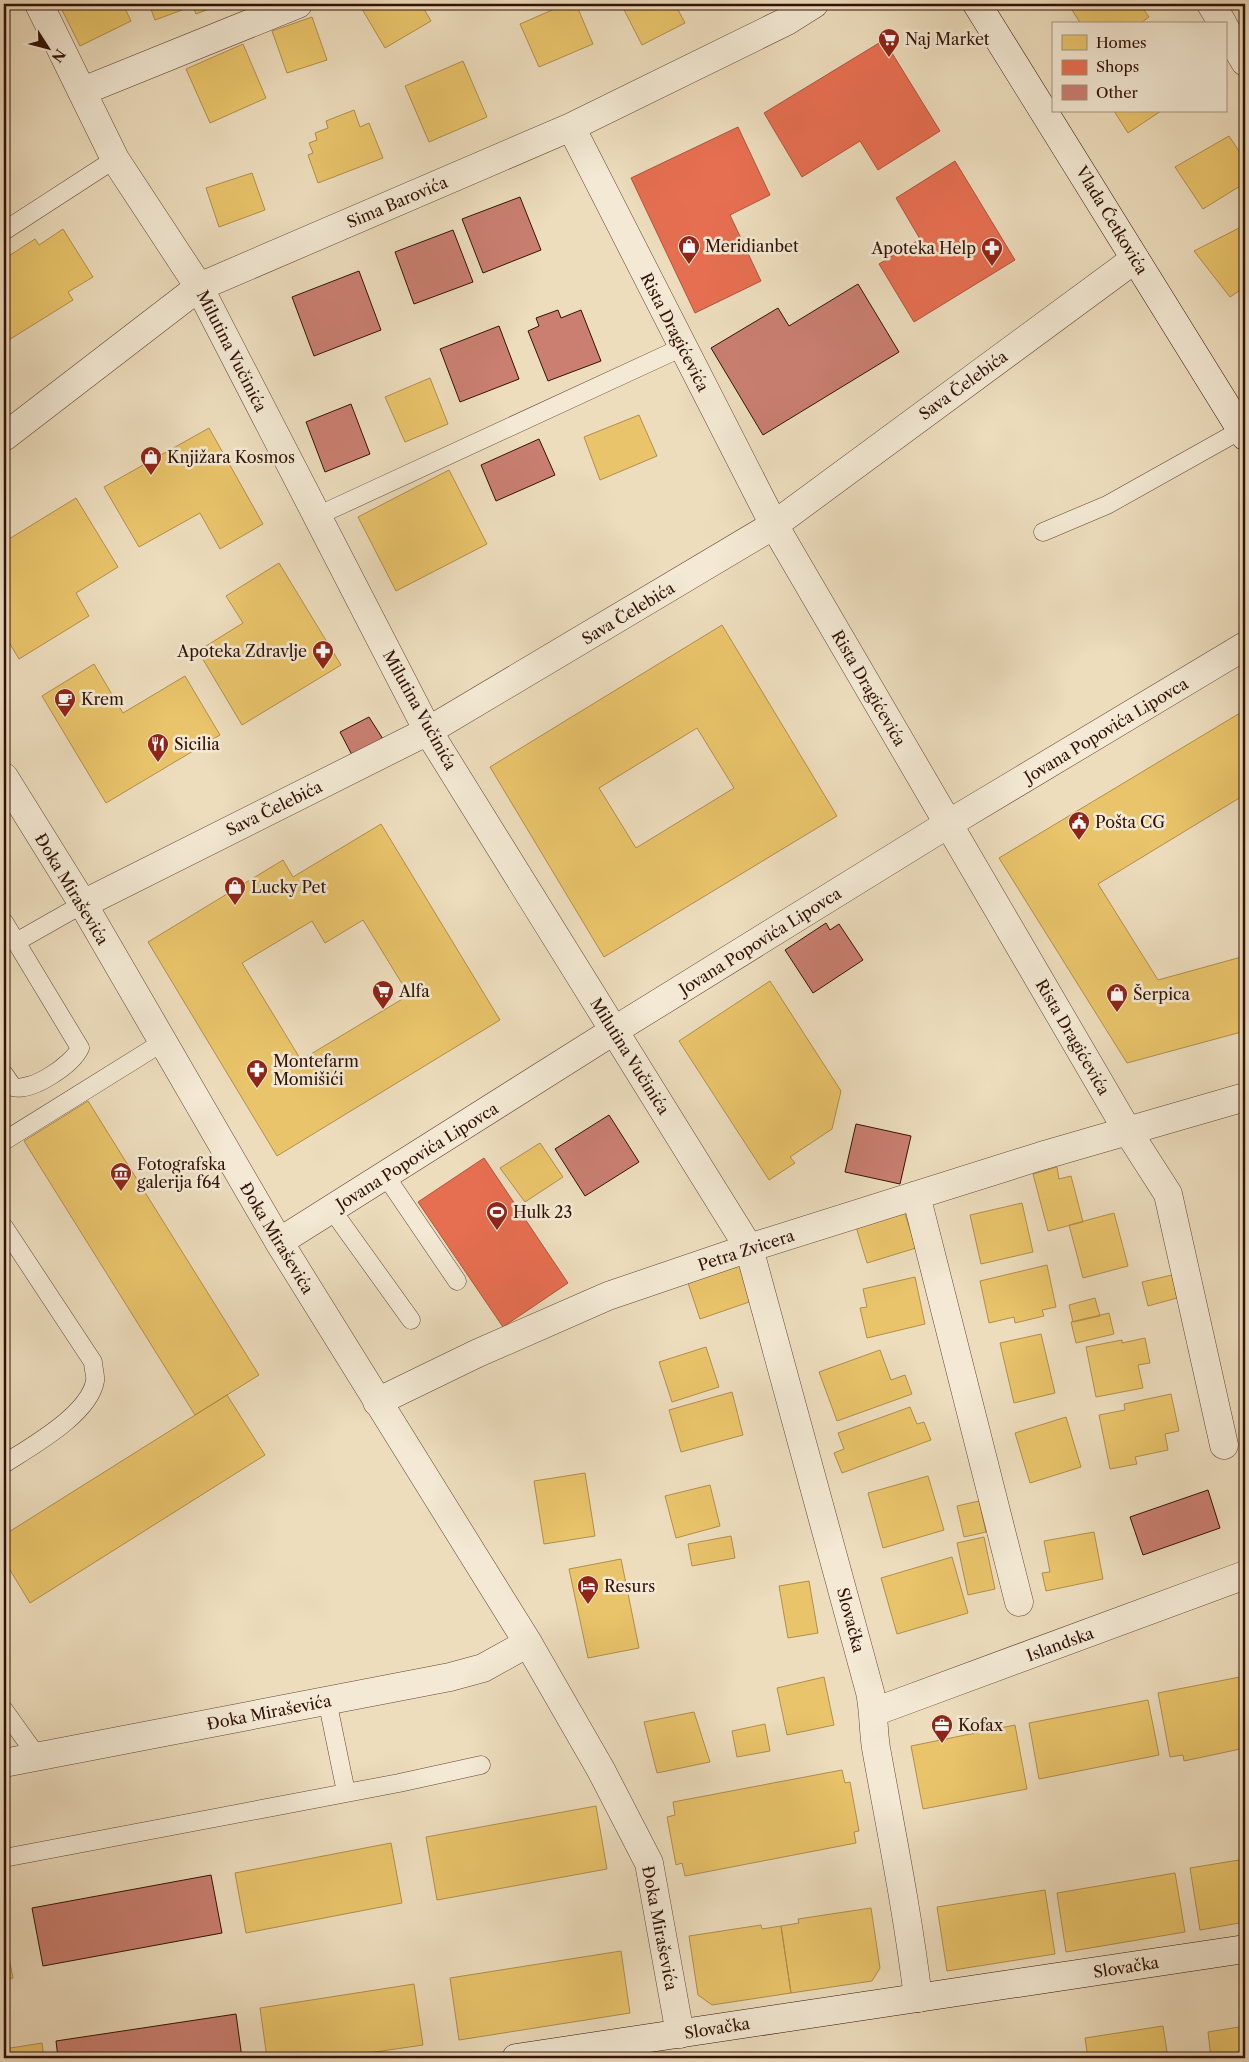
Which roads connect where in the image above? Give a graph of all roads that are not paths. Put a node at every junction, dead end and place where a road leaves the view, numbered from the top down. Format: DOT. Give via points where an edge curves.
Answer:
graph roads {
  1 [pos="39,4"];
  2 [pos="298,4"];
  3 [pos="814,4"];
  4 [pos="977,4"];
  5 [pos="1211,4"];
  6 [pos="782,12"];
  7 [pos="1222,22"];
  8 [pos="1226,30"];
  9 [pos="1245,62"];
  10 [pos="83,91"];
  11 [pos="571,127"];
  12 [pos="115,159"];
  13 [pos="4,232"];
  14 [pos="1135,258"];
  15 [pos="200,287"];
  16 [pos="683,347"];
  17 [pos="1243,433"];
  18 [pos="4,437"];
  19 [pos="317,516"];
  20 [pos="774,525"];
  21 [pos="1042,532"];
  22 [pos="1245,646"];
  23 [pos="428,731"];
  24 [pos="4,778"];
  25 [pos="948,824"];
  26 [pos="83,904"];
  27 [pos="4,922"];
  28 [pos="16,942"];
  29 [pos="615,1030"];
  30 [pos="163,1042"];
  31 [pos="4,1074"];
  32 [pos="1245,1097"];
  33 [pos="1128,1130"];
  34 [pos="4,1141"];
  35 [pos="385,1175"];
  36 [pos="916,1195"];
  37 [pos="332,1210"];
  38 [pos="4,1227"];
  39 [pos="279,1242"];
  40 [pos="749,1248"];
  41 [pos="457,1281"];
  42 [pos="411,1320"];
  43 [pos="377,1402"];
  44 [pos="1224,1445"];
  45 [pos="4,1464"];
  46 [pos="1245,1575"];
  47 [pos="1019,1602"];
  48 [pos="528,1642"];
  49 [pos="327,1700"];
  50 [pos="4,1710"];
  51 [pos="874,1712"];
  52 [pos="36,1756"];
  53 [pos="4,1763"];
  54 [pos="481,1765"];
  55 [pos="346,1792"];
  56 [pos="4,1858"];
  57 [pos="1245,1949"];
  58 [pos="918,1998"];
  59 [pos="680,2034"];
  60 [pos="639,2049"];
  61 [pos="516,2058"];
  1 -- 10 [label="street, Milutina Vučinića"];
  2 -- 10 [label="street"];
  3 -- 6 [label="street, Sima Barovića"];
  4 -- 14 [label="street, Vlada Ćetkovića"];
  5 -- 7 [label="street"];
  6 -- 11 [label="street, Sima Barovića"];
  8 -- 9 [label="street"];
  10 -- 12 [label="street, Milutina Vučinića"];
  11 -- 15 [label="street, Sima Barovića"];
  11 -- 16 [label="street, Rista Dragićevića"];
  12 -- 13 [label="lane"];
  12 -- 15 [label="street, Milutina Vučinića"];
  14 -- 17 [label="street, Vlada Ćetkovića"];
  14 -- 20 [label="street, Sava Čelebića"];
  15 -- 18 [label="street, Sima Barovića"];
  15 -- 19 [label="street, Milutina Vučinića"];
  16 -- 19 [label="lane"];
  16 -- 20 [label="street, Rista Dragićevića"];
  17 -- 21 [label="lane" via="1108,505"];
  19 -- 23 [label="street, Milutina Vučinića"];
  20 -- 23 [label="street, Sava Čelebića"];
  20 -- 25 [label="street, Rista Dragićevića"];
  22 -- 25 [label="street, Jovana Popovića Lipovca"];
  23 -- 26 [label="street, Sava Čelebića"];
  23 -- 29 [label="street, Milutina Vučinića"];
  24 -- 26 [label="street, Đoka Miraševića"];
  25 -- 29 [label="street, Jovana Popovića Lipovca"];
  25 -- 33 [label="street, Rista Dragićevića"];
  26 -- 28 [label="lane"];
  26 -- 30 [label="street, Đoka Miraševića"];
  27 -- 28 [label="lane"];
  28 -- 31 [label="lane" via="80,1048 68,1063 27,1087 13,1087"];
  29 -- 35 [label="street, Jovana Popovića Lipovca"];
  29 -- 40 [label="street, Milutina Vučinića"];
  30 -- 34 [label="lane"];
  30 -- 39 [label="street, Đoka Miraševića"];
  32 -- 33 [label="street"];
  33 -- 36 [label="street, Petra Zvicera"];
  33 -- 44 [label="street, Rista Dragićevića" via="1168,1194"];
  35 -- 37 [label="street, Jovana Popovića Lipovca"];
  35 -- 41 [label="lane"];
  36 -- 40 [label="street, Petra Zvicera"];
  36 -- 47 [label="street"];
  37 -- 39 [label="street, Jovana Popovića Lipovca"];
  37 -- 42 [label="lane"];
  38 -- 45 [label="lane" via="93,1362 95,1382 86,1400 66,1424"];
  39 -- 43 [label="street, Đoka Miraševića"];
  40 -- 43 [label="street, Petra Zvicera" via="608,1296"];
  40 -- 51 [label="street, Slovačka"];
  43 -- 48 [label="street, Đoka Miraševića"];
  46 -- 51 [label="street, Islandska"];
  48 -- 49 [label="street, Đoka Miraševića" via="469,1672"];
  48 -- 59 [label="street, Đoka Miraševića" via="601,1770 649,1863"];
  49 -- 52 [label="street, Đoka Miraševića"];
  49 -- 55 [label="lane"];
  50 -- 52 [label="lane"];
  51 -- 58 [label="street, Slovačka" via="873,1731 893,1831"];
  52 -- 53 [label="street, Đoka Miraševića"];
  54 -- 55 [label="lane"];
  55 -- 56 [label="lane"];
  57 -- 58 [label="street, Slovačka"];
  58 -- 59 [label="street, Slovačka"];
  59 -- 60 [label="street, Slovačka"];
  60 -- 61 [label="street, Slovačka"];
}
